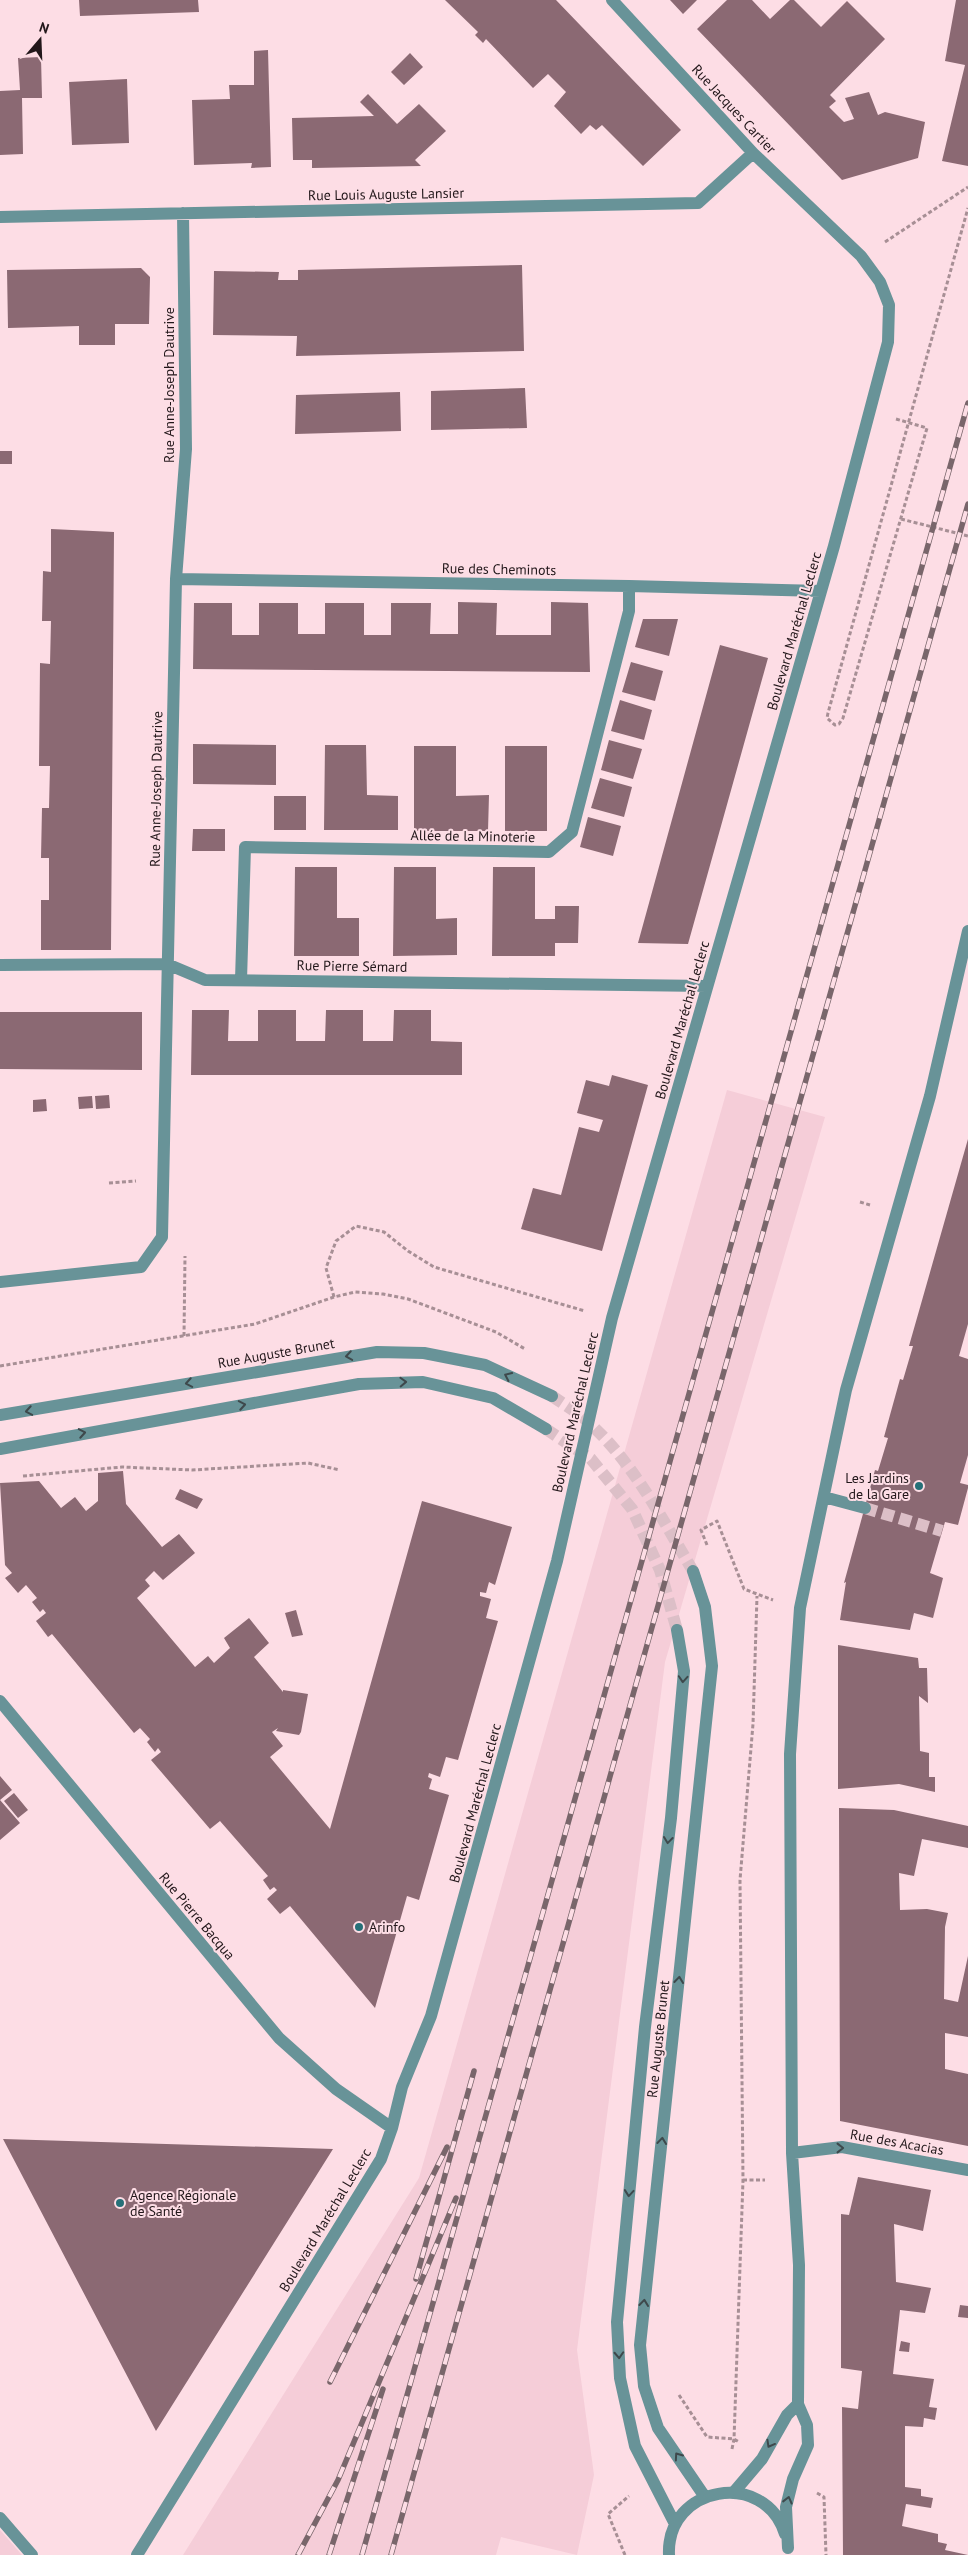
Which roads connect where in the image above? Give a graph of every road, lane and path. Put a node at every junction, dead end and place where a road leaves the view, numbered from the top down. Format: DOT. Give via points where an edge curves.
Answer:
graph roads {
  1 [pos="612,0"];
  2 [pos="754,152"];
  3 [pos="968,187"];
  4 [pos="968,208"];
  5 [pos="183,212"];
  6 [pos="0,217"];
  7 [pos="839,234"];
  8 [pos="861,256"];
  9 [pos="871,412"];
  10 [pos="910,423"];
  11 [pos="900,519"];
  12 [pos="968,536"];
  13 [pos="176,578"];
  14 [pos="629,586"];
  15 [pos="821,592"];
  16 [pos="968,931"];
  17 [pos="167,964"];
  18 [pos="0,966"];
  19 [pos="241,980"];
  20 [pos="707,986"];
  21 [pos="0,1282"];
  22 [pos="334,1297"];
  23 [pos="612,1318"];
  24 [pos="529,1352"];
  25 [pos="0,1366"];
  26 [pos="552,1396"];
  27 [pos="0,1416"];
  28 [pos="546,1428"];
  29 [pos="0,1448"];
  30 [pos="340,1470"];
  31 [pos="19,1476"];
  32 [pos="824,1497"];
  33 [pos="865,1508"];
  34 [pos="701,1530"];
  35 [pos="693,1571"];
  36 [pos="677,1630"];
  37 [pos="0,1701"];
  38 [pos="392,2128"];
  39 [pos="792,2152"];
  40 [pos="968,2170"];
  41 [pos="798,2404"];
  42 [pos="720,2492"];
  43 [pos="734,2492"];
  44 [pos="705,2497"];
  45 [pos="0,2518"];
  46 [pos="675,2524"];
  47 [pos="788,2552"];
  48 [pos="32,2555"];
  49 [pos="137,2555"];
  50 [pos="669,2555"];
  1 -- 2 [label="street, Rue Jacques Cartier"];
  2 -- 5 [label="street, Rue Louis Auguste Lansier" via="698,203"];
  2 -- 7 [label="street, Rue Jacques Cartier"];
  3 -- 8 [label="path"];
  4 -- 10 [label="path"];
  5 -- 6 [label="street, Rue Louis Auguste Lansier"];
  5 -- 13 [label="street, Rue Anne-Joseph Dautrive" via="186,448"];
  7 -- 8 [label="street, Boulevard Maréchal Leclerc"];
  8 -- 9 [label="street, Boulevard Maréchal Leclerc" via="880,282 889,305 888,342"];
  9 -- 10 [label="path"];
  9 -- 15 [label="street, Boulevard Maréchal Leclerc"];
  10 -- 11 [label="path" via="927,428"];
  10 -- 11 [label="path" via="828,713 827,718 834,725 840,724 844,718"];
  11 -- 12 [label="path"];
  13 -- 14 [label="street, Rue des Cheminots"];
  13 -- 17 [label="street, Rue Anne-Joseph Dautrive"];
  14 -- 15 [label="street, Rue des Cheminots"];
  14 -- 19 [label="street, Allée de la Minoterie" via="629,611 572,832 549,852 245,847"];
  15 -- 20 [label="street, Boulevard Maréchal Leclerc"];
  16 -- 32 [label="street" via="930,1096 846,1390"];
  17 -- 18 [label="street, Rue Pierre Sémard"];
  17 -- 19 [label="street, Rue Pierre Sémard" via="205,980"];
  17 -- 21 [label="street, Rue Anne-Joseph Dautrive" via="162,1238 141,1267"];
  19 -- 20 [label="street, Rue Pierre Sémard"];
  20 -- 23 [label="street, Boulevard Maréchal Leclerc"];
  22 -- 23 [label="path" via="326,1268 336,1240 356,1226 384,1232 408,1252 434,1267"];
  22 -- 24 [label="path" via="356,1292 408,1299 496,1332"];
  22 -- 25 [label="path" via="255,1324"];
  23 -- 38 [label="street, Boulevard Maréchal Leclerc" via="557,1561 431,2016 402,2087"];
  26 -- 27 [label="street, Rue Auguste Brunet, one-way" via="485,1365 424,1353 377,1352"];
  29 -- 28 [label="street, one-way" via="368,1383 423,1382 492,1398"];
  30 -- 31 [label="path" via="308,1463 192,1470 122,1467"];
  32 -- 33 [label="street"];
  32 -- 39 [label="street" via="800,1608 790,1754"];
  34 -- 42 [label="path" via="716,1521 744,1589 757,1596 752,1724 740,1880 743,2180 734,2440"];
  44 -- 35 [label="street, Rue Auguste Brunet, one-way" via="658,2428 644,2386 640,2344 712,1666 705,1607"];
  36 -- 46 [label="street, Rue Auguste Brunet, one-way" via="684,1671 617,2322 620,2378 635,2446"];
  37 -- 38 [label="street, Rue Pierre Bacqua" via="279,2038 336,2089"];
  38 -- 49 [label="street, Boulevard Maréchal Leclerc" via="381,2159"];
  39 -- 40 [label="street, Rue des Acacias, one-way" via="842,2147"];
  39 -- 41 [label="street" via="799,2265"];
  41 -- 43 [label="street, one-way" via="787,2415 762,2458"];
  47 -- 41 [label="street, one-way" via="786,2507 793,2479 808,2445 807,2425"];
  42 -- 43 [label="street"];
  42 -- 44 [label="street"];
  43 -- 47 [label="street" via="765,2504 776,2516 785,2532"];
  44 -- 46 [label="street" via="693,2504"];
  45 -- 48 [label="street"];
  46 -- 50 [label="street"];
}
